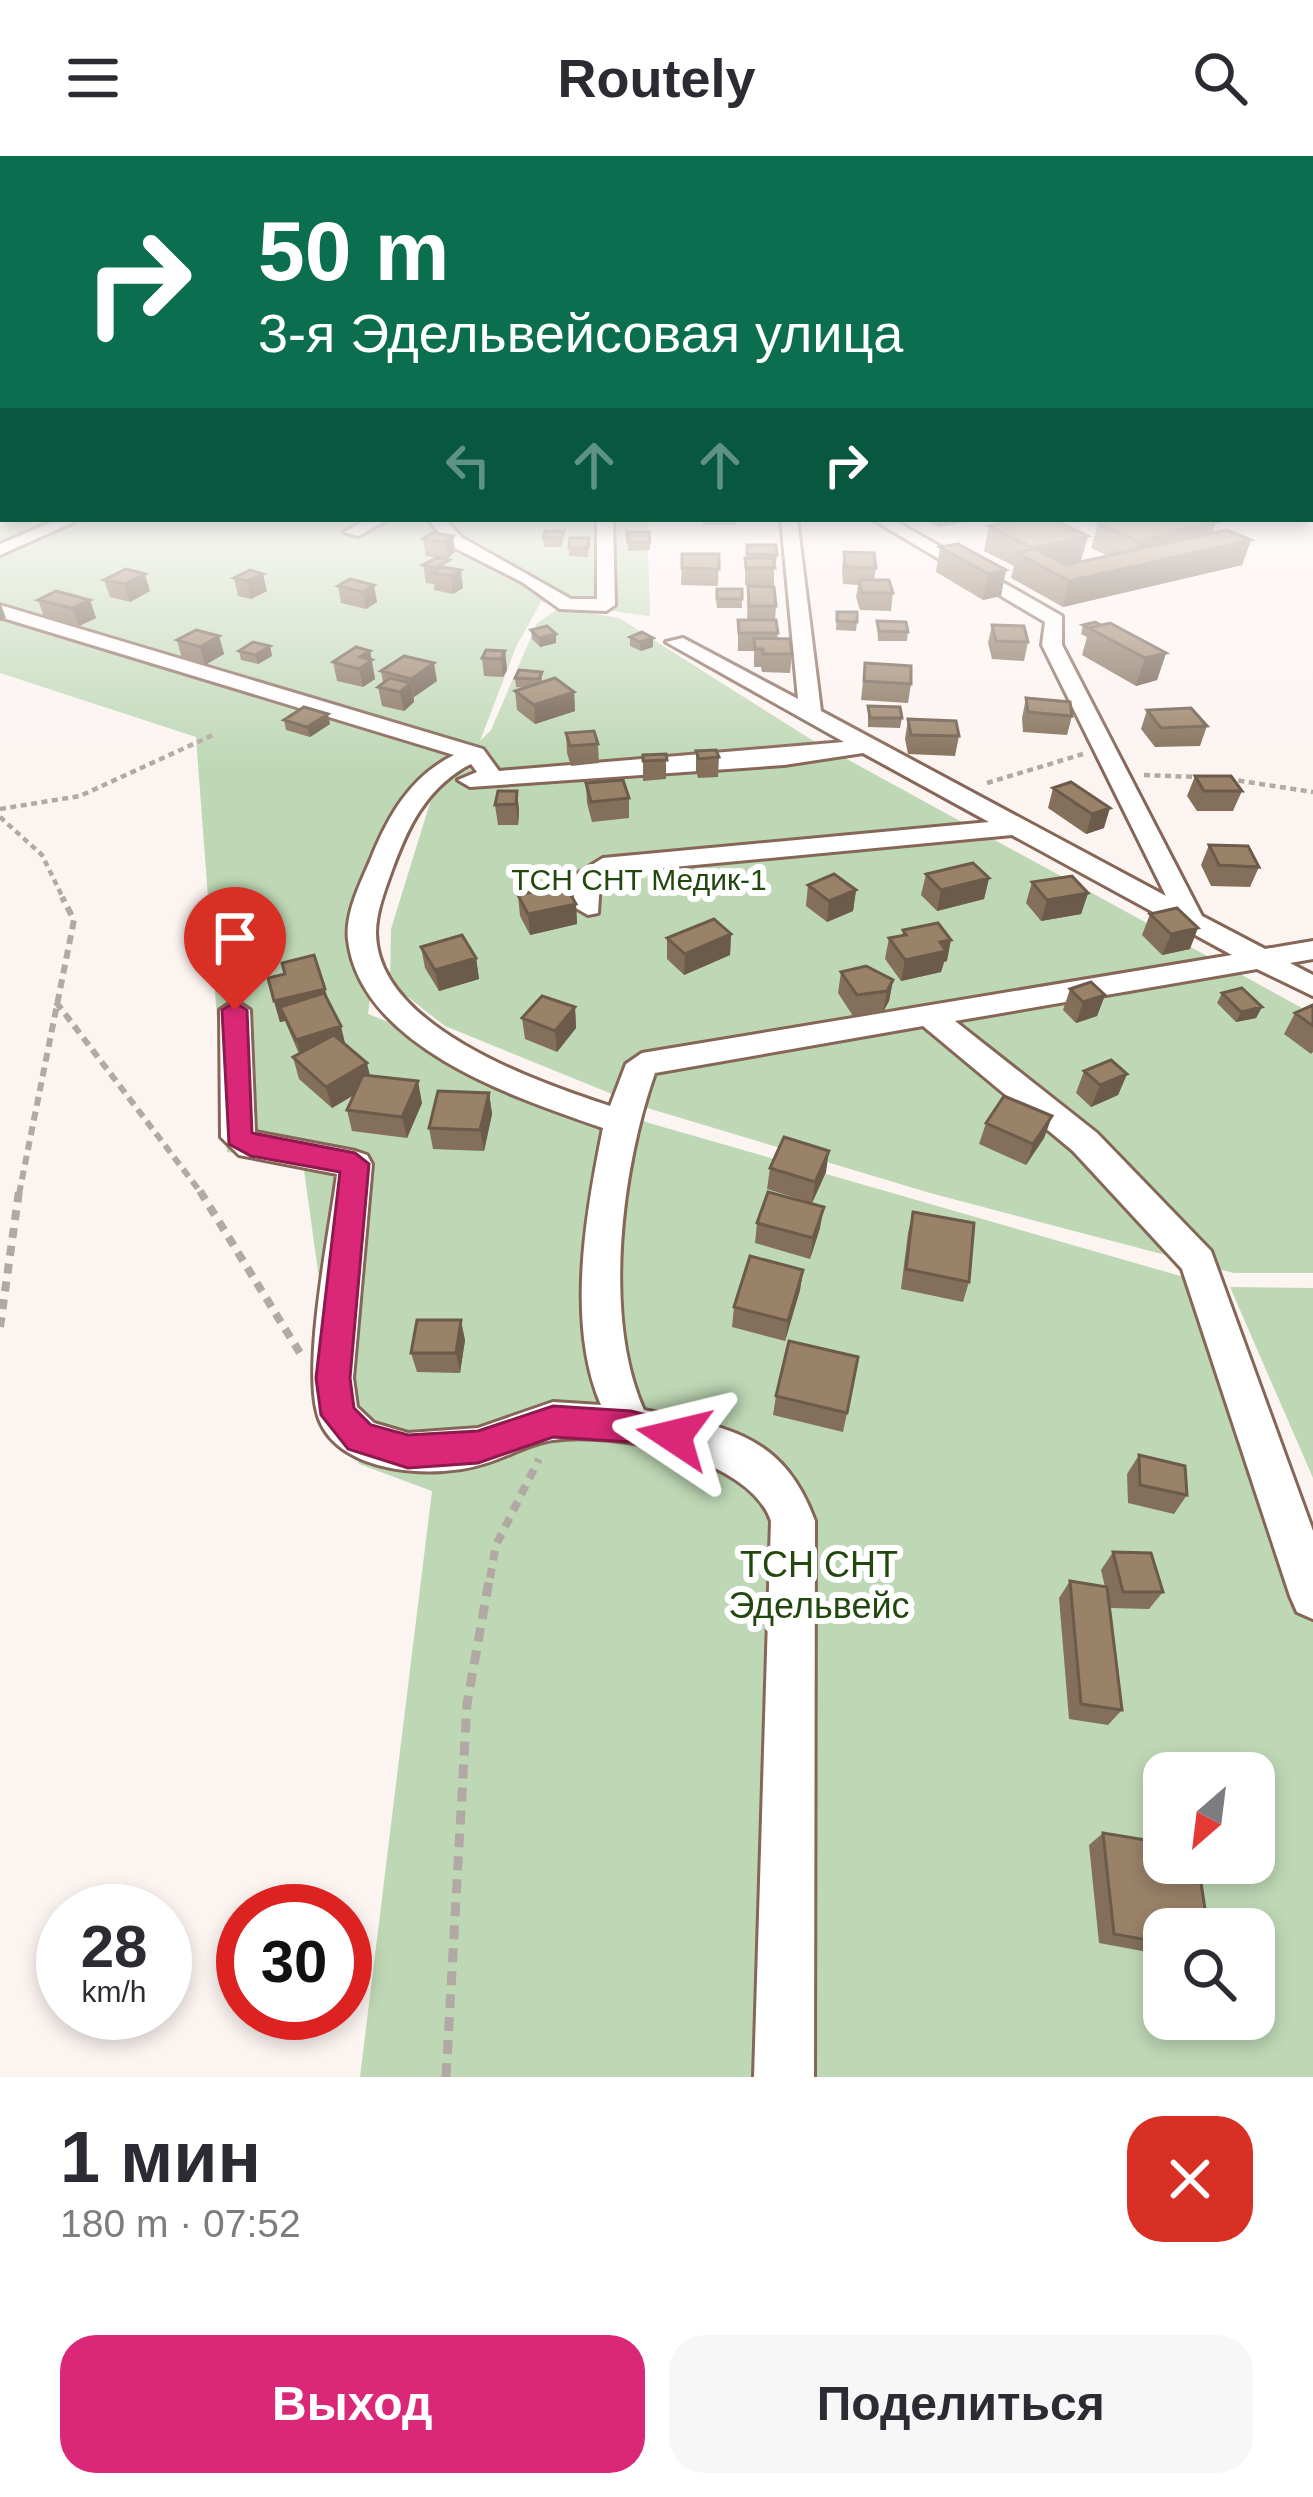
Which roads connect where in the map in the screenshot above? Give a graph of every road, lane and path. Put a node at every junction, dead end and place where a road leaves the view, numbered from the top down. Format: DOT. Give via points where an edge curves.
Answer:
graph roads {
  1 [pos="543,588"];
  2 [pos="606,588"];
  3 [pos="796,588"];
  4 [pos="999,588"];
  5 [pos="0,611"];
  6 [pos="676,642"];
  7 [pos="810,715"];
  8 [pos="213,735"];
  9 [pos="862,746"];
  10 [pos="1103,747"];
  11 [pos="483,765"];
  12 [pos="1117,774"];
  13 [pos="1202,778"];
  14 [pos="1225,779"];
  15 [pos="433,784"];
  16 [pos="1313,792"];
  17 [pos="962,800"];
  18 [pos="0,813"];
  19 [pos="1013,827"];
  20 [pos="588,907"];
  21 [pos="1189,915"];
  22 [pos="1313,950"];
  23 [pos="1264,956"];
  24 [pos="1313,987"];
  25 [pos="56,1002"];
  26 [pos="235,1010"];
  27 [pos="928,1015"];
  28 [pos="621,1122"];
  29 [pos="0,1327"];
  30 [pos="333,1378"];
  31 [pos="553,1421"];
  32 [pos="631,1426"];
  33 [pos="1313,1596"];
  34 [pos="446,2077"];
  35 [pos="784,2077"];
  1 -- 2 [label="street" via="567,605 606,604"];
  3 -- 7 [label="street"];
  4 -- 10 [label="street" via="1055,620 1052,645"];
  5 -- 11 [label="street"];
  6 -- 7 [label="street"];
  7 -- 9 [label="street"];
  8 -- 18 [label="path" via="127,776"];
  9 -- 11 [label="street" via="784,758"];
  9 -- 17 [label="street"];
  10 -- 12 [label="street"];
  10 -- 17 [label="path" via="999,775"];
  11 -- 15 [label="street"];
  11 -- 28 [label="street" via="448,764 416,791 385,854 362,940 379,992 501,1078"];
  12 -- 13 [label="path"];
  12 -- 21 [label="street"];
  14 -- 16 [label="path"];
  17 -- 19 [label="street"];
  18 -- 25 [label="path" via="42,855 74,920"];
  19 -- 20 [label="street" via="603,866 586,876"];
  19 -- 21 [label="street"];
  21 -- 23 [label="street"];
  22 -- 23 [label="street"];
  23 -- 24 [label="street"];
  23 -- 27 [label="street"];
  25 -- 29 [label="path"];
  25 -- 30 [label="path" via="211,1206 292,1347"];
  26 -- 30 [label="street" via="238,1137 355,1164"];
  27 -- 28 [label="street" via="642,1064"];
  27 -- 33 [label="street" via="1085,1142 1198,1262"];
  28 -- 32 [label="street" via="607,1218 608,1317 614,1398"];
  30 -- 31 [label="street" via="338,1415 361,1438 408,1451 478,1447"];
  31 -- 32 [label="street"];
  31 -- 34 [label="path" via="528,1490 496,1545 467,1704"];
  32 -- 35 [label="street" via="741,1454 789,1499"];
}
